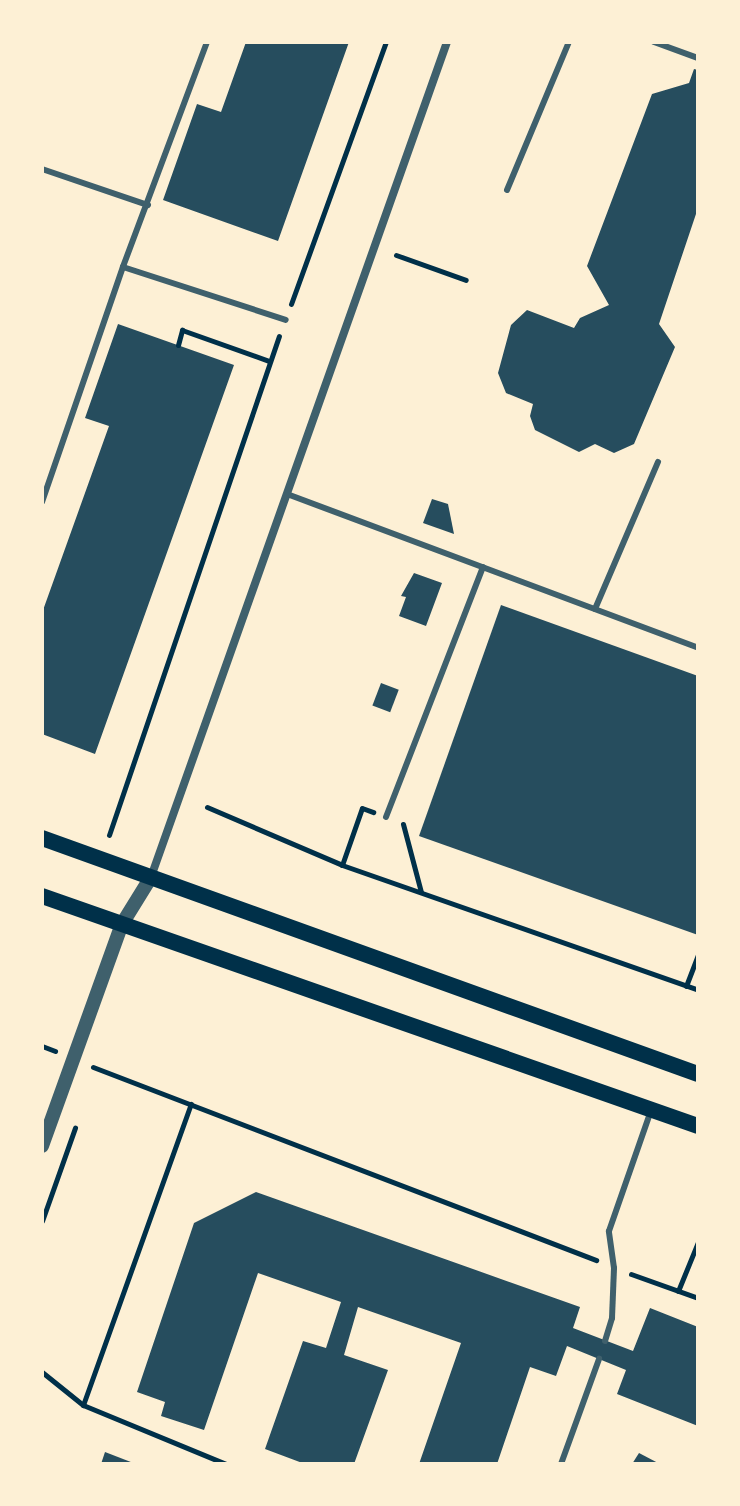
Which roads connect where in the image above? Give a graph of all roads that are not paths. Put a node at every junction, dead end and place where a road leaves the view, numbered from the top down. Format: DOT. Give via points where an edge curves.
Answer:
graph roads {
  1 [pos="207,42"];
  2 [pos="447,42"];
  3 [pos="569,42"];
  4 [pos="654,42"];
  5 [pos="698,58"];
  6 [pos="42,169"];
  7 [pos="507,190"];
  8 [pos="148,205"];
  9 [pos="123,267"];
  10 [pos="286,320"];
  11 [pos="658,462"];
  12 [pos="287,494"];
  13 [pos="42,502"];
  14 [pos="483,567"];
  15 [pos="595,609"];
  16 [pos="698,648"];
  17 [pos="386,817"];
  18 [pos="42,838"];
  19 [pos="151,877"];
  20 [pos="42,896"];
  21 [pos="122,924"];
  22 [pos="698,1074"];
  23 [pos="651,1109"];
  24 [pos="698,1126"];
  25 [pos="42,1146"];
  26 [pos="605,1341"];
  27 [pos="599,1359"];
  28 [pos="561,1464"];
  1 -- 8 [label="lane"];
  2 -- 12 [label="street"];
  3 -- 7 [label="lane"];
  4 -- 5 [label="lane"];
  6 -- 8 [label="lane"];
  8 -- 9 [label="lane"];
  9 -- 10 [label="lane"];
  9 -- 13 [label="lane"];
  11 -- 15 [label="lane"];
  12 -- 14 [label="lane"];
  12 -- 19 [label="street"];
  14 -- 15 [label="lane"];
  14 -- 17 [label="lane"];
  15 -- 16 [label="lane"];
  18 -- 19 [label="main road"];
  19 -- 21 [label="street"];
  19 -- 22 [label="main road"];
  20 -- 21 [label="main road"];
  21 -- 23 [label="main road"];
  21 -- 25 [label="street"];
  23 -- 24 [label="main road"];
  23 -- 26 [label="lane" via="609,1231 614,1268 612,1318"];
  27 -- 28 [label="lane"];
}
